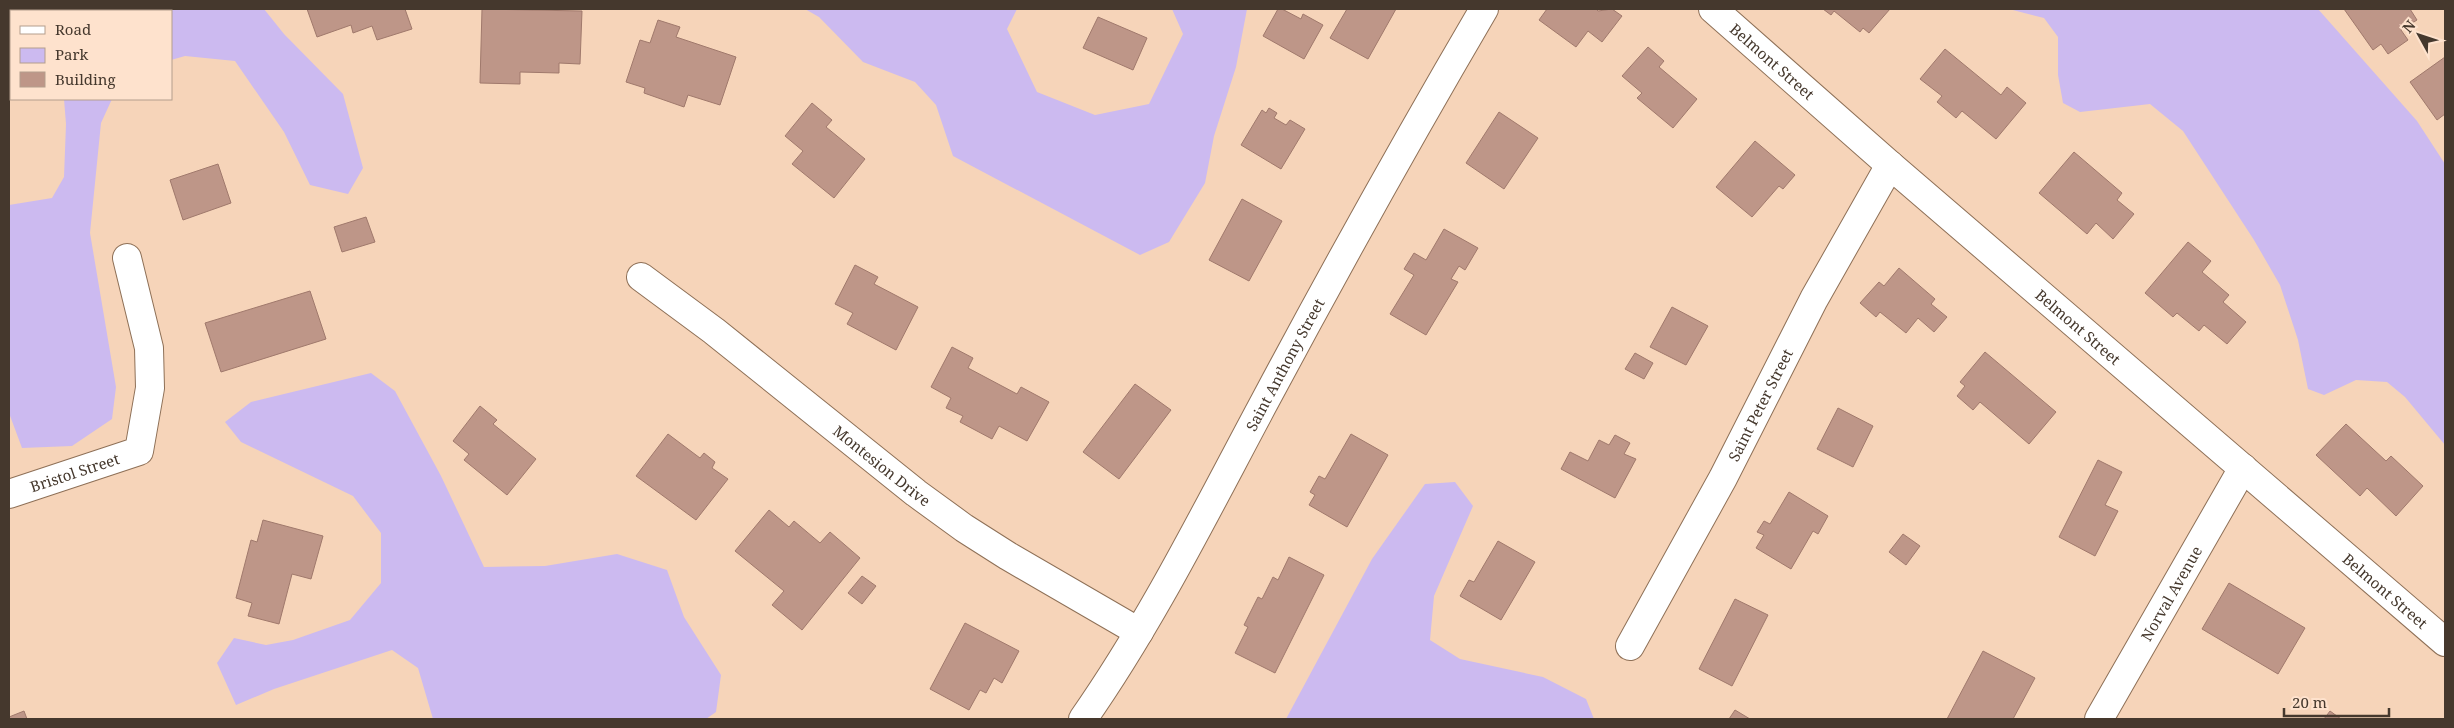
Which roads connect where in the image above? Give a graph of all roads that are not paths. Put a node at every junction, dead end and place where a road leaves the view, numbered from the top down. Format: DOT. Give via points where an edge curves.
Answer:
graph roads {
  1 [pos="1484,9"];
  2 [pos="1713,9"];
  3 [pos="1890,165"];
  4 [pos="127,258"];
  5 [pos="641,278"];
  6 [pos="2243,468"];
  7 [pos="9,494"];
  8 [pos="1139,632"];
  9 [pos="2445,642"];
  10 [pos="1630,646"];
  11 [pos="1083,719"];
  12 [pos="2099,719"];
  1 -- 8 [label="street, Saint Anthony Street"];
  2 -- 3 [label="street, Belmont Street"];
  3 -- 6 [label="street, Belmont Street"];
  3 -- 10 [label="street, Saint Peter Street" via="1814,299 1723,478"];
  4 -- 7 [label="street, Bristol Street" via="149,348 150,388 139,451"];
  5 -- 8 [label="street, Montesion Drive" via="714,331 964,528"];
  6 -- 9 [label="street, Belmont Street"];
  6 -- 12 [label="street, Norval Avenue"];
  8 -- 11 [label="street, Saint Anthony Street"];
}
